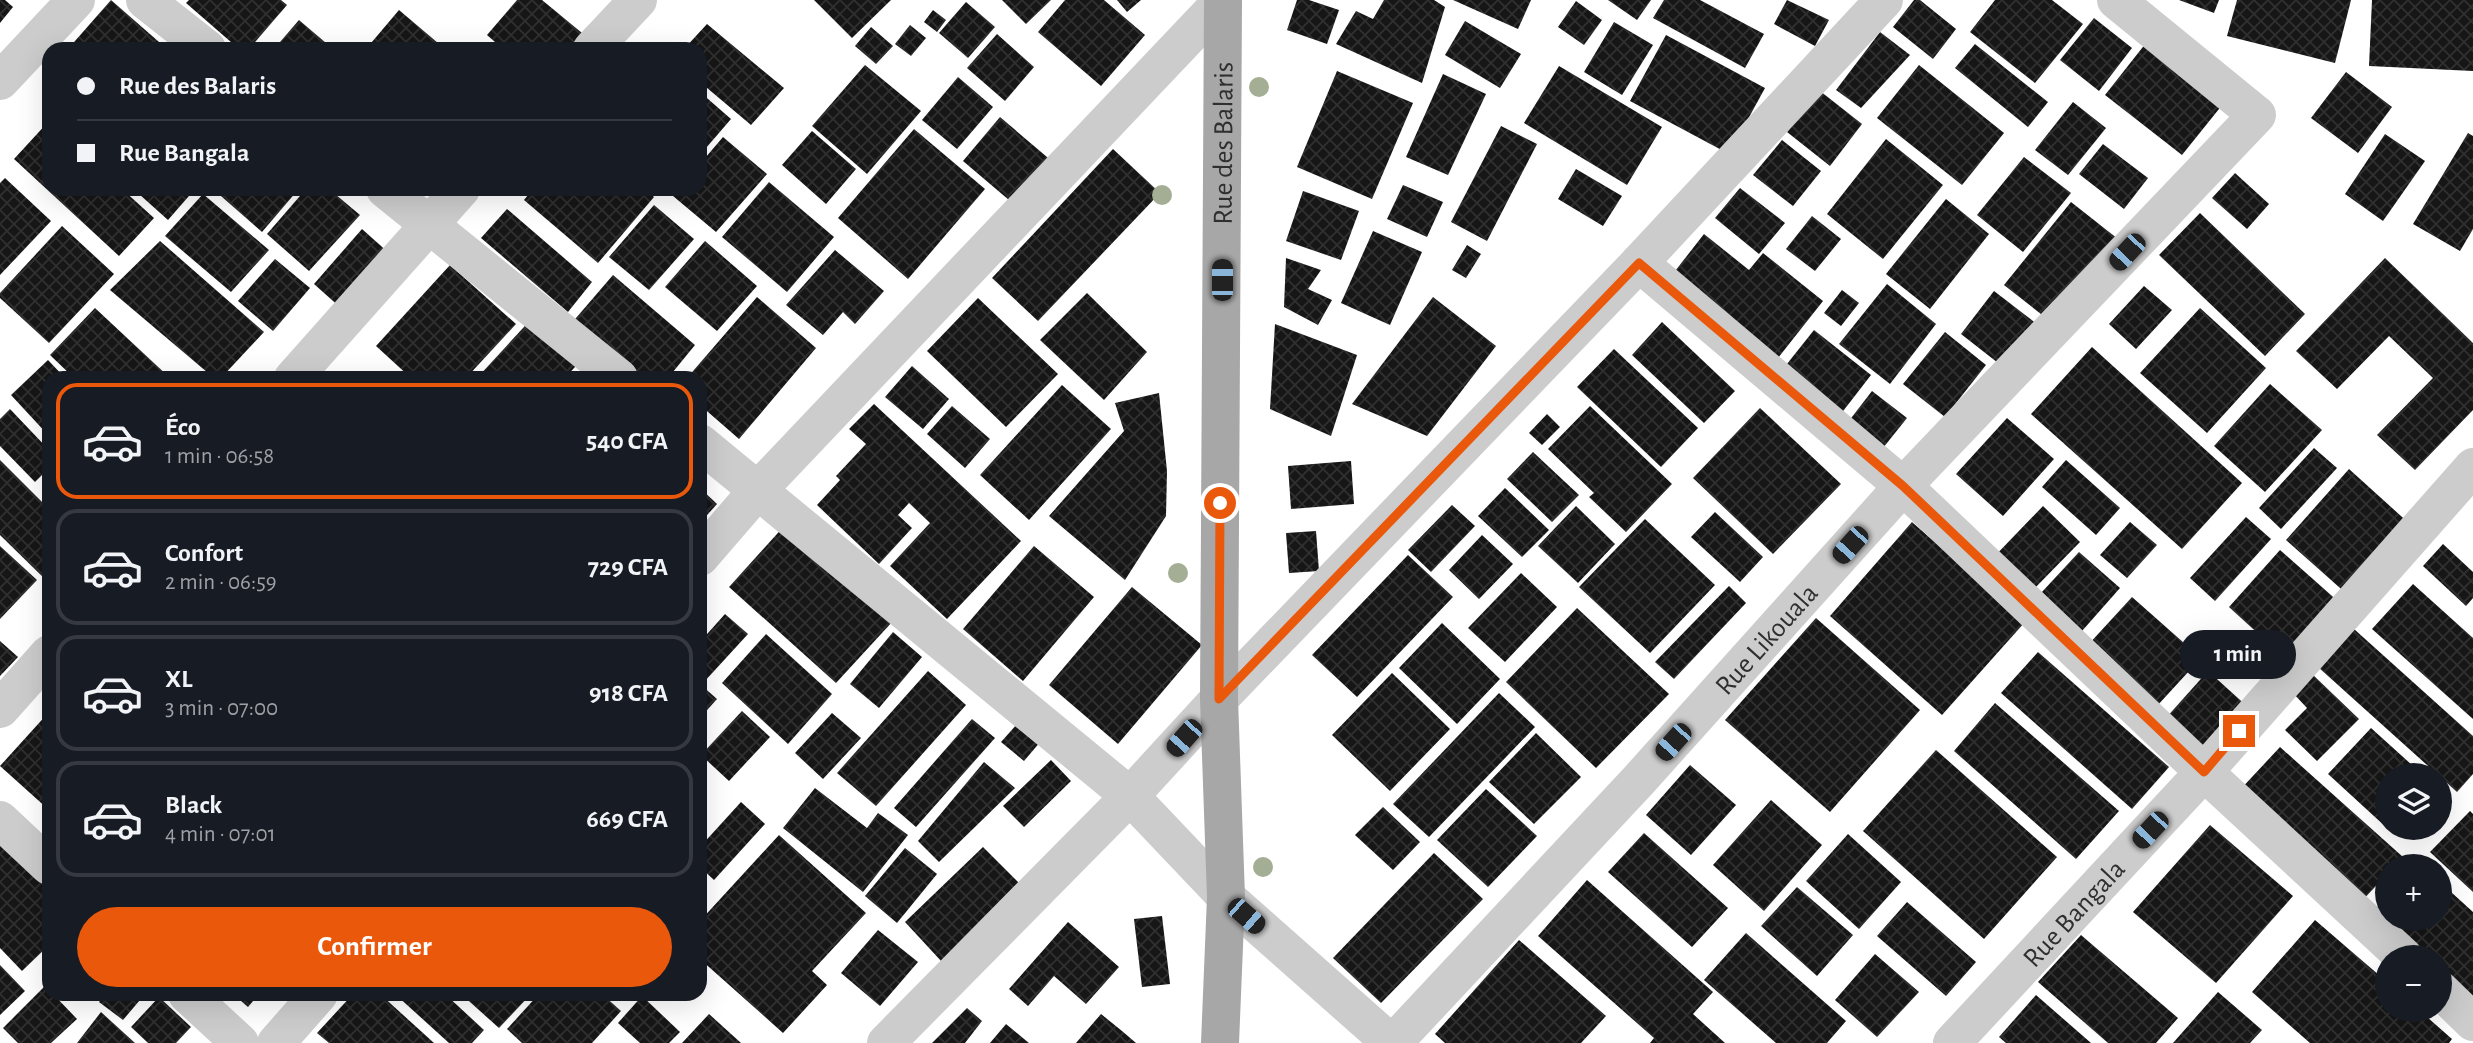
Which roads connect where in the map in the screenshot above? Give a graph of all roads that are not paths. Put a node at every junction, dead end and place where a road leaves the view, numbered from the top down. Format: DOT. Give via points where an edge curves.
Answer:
graph roads {
  1 [pos="76,0"];
  2 [pos="145,0"];
  3 [pos="638,0"];
  4 [pos="1223,0"];
  5 [pos="1884,0"];
  6 [pos="2116,0"];
  7 [pos="198,42"];
  8 [pos="599,42"];
  9 [pos="0,81"];
  10 [pos="394,196"];
  11 [pos="455,196"];
  12 [pos="429,224"];
  13 [pos="1639,263"];
  14 [pos="299,371"];
  15 [pos="611,371"];
  16 [pos="707,449"];
  17 [pos="2473,467"];
  18 [pos="1903,486"];
  19 [pos="758,490"];
  20 [pos="707,549"];
  21 [pos="42,662"];
  22 [pos="1219,699"];
  23 [pos="0,709"];
  24 [pos="2204,772"];
  25 [pos="1130,796"];
  26 [pos="0,820"];
  27 [pos="42,859"];
  28 [pos="1226,897"];
  29 [pos="2391,945"];
  30 [pos="195,1001"];
  31 [pos="313,1001"];
  32 [pos="2452,1001"];
  33 [pos="2473,1021"];
  34 [pos="240,1043"];
  35 [pos="276,1043"];
  36 [pos="886,1043"];
  37 [pos="1220,1043"];
  38 [pos="1392,1043"];
  39 [pos="1952,1043"];
  1 -- 9 [label="street"];
  2 -- 7 [label="street"];
  3 -- 8 [label="street"];
  4 -- 19 [label="street"];
  4 -- 22 [label="main road, Rue des Balaris"];
  5 -- 13 [label="street"];
  6 -- 18 [label="street, Rue Likouala" via="2257,115"];
  10 -- 12 [label="street"];
  11 -- 12 [label="street"];
  12 -- 14 [label="street"];
  12 -- 15 [label="street"];
  13 -- 18 [label="street"];
  13 -- 22 [label="street"];
  16 -- 19 [label="street"];
  17 -- 24 [label="street, Rue Bangala"];
  18 -- 24 [label="street"];
  18 -- 38 [label="street, Rue Likouala" via="1638,781"];
  19 -- 20 [label="street"];
  19 -- 25 [label="street"];
  21 -- 23 [label="street"];
  22 -- 25 [label="street"];
  22 -- 28 [label="main road, Rue des Balaris"];
  24 -- 29 [label="street"];
  24 -- 39 [label="street, Rue Bangala"];
  25 -- 28 [label="street"];
  25 -- 36 [label="street"];
  26 -- 27 [label="street"];
  28 -- 37 [label="main road, Rue des Balaris"];
  28 -- 38 [label="street"];
  30 -- 34 [label="street"];
  31 -- 35 [label="street"];
  32 -- 33 [label="street"];
}
